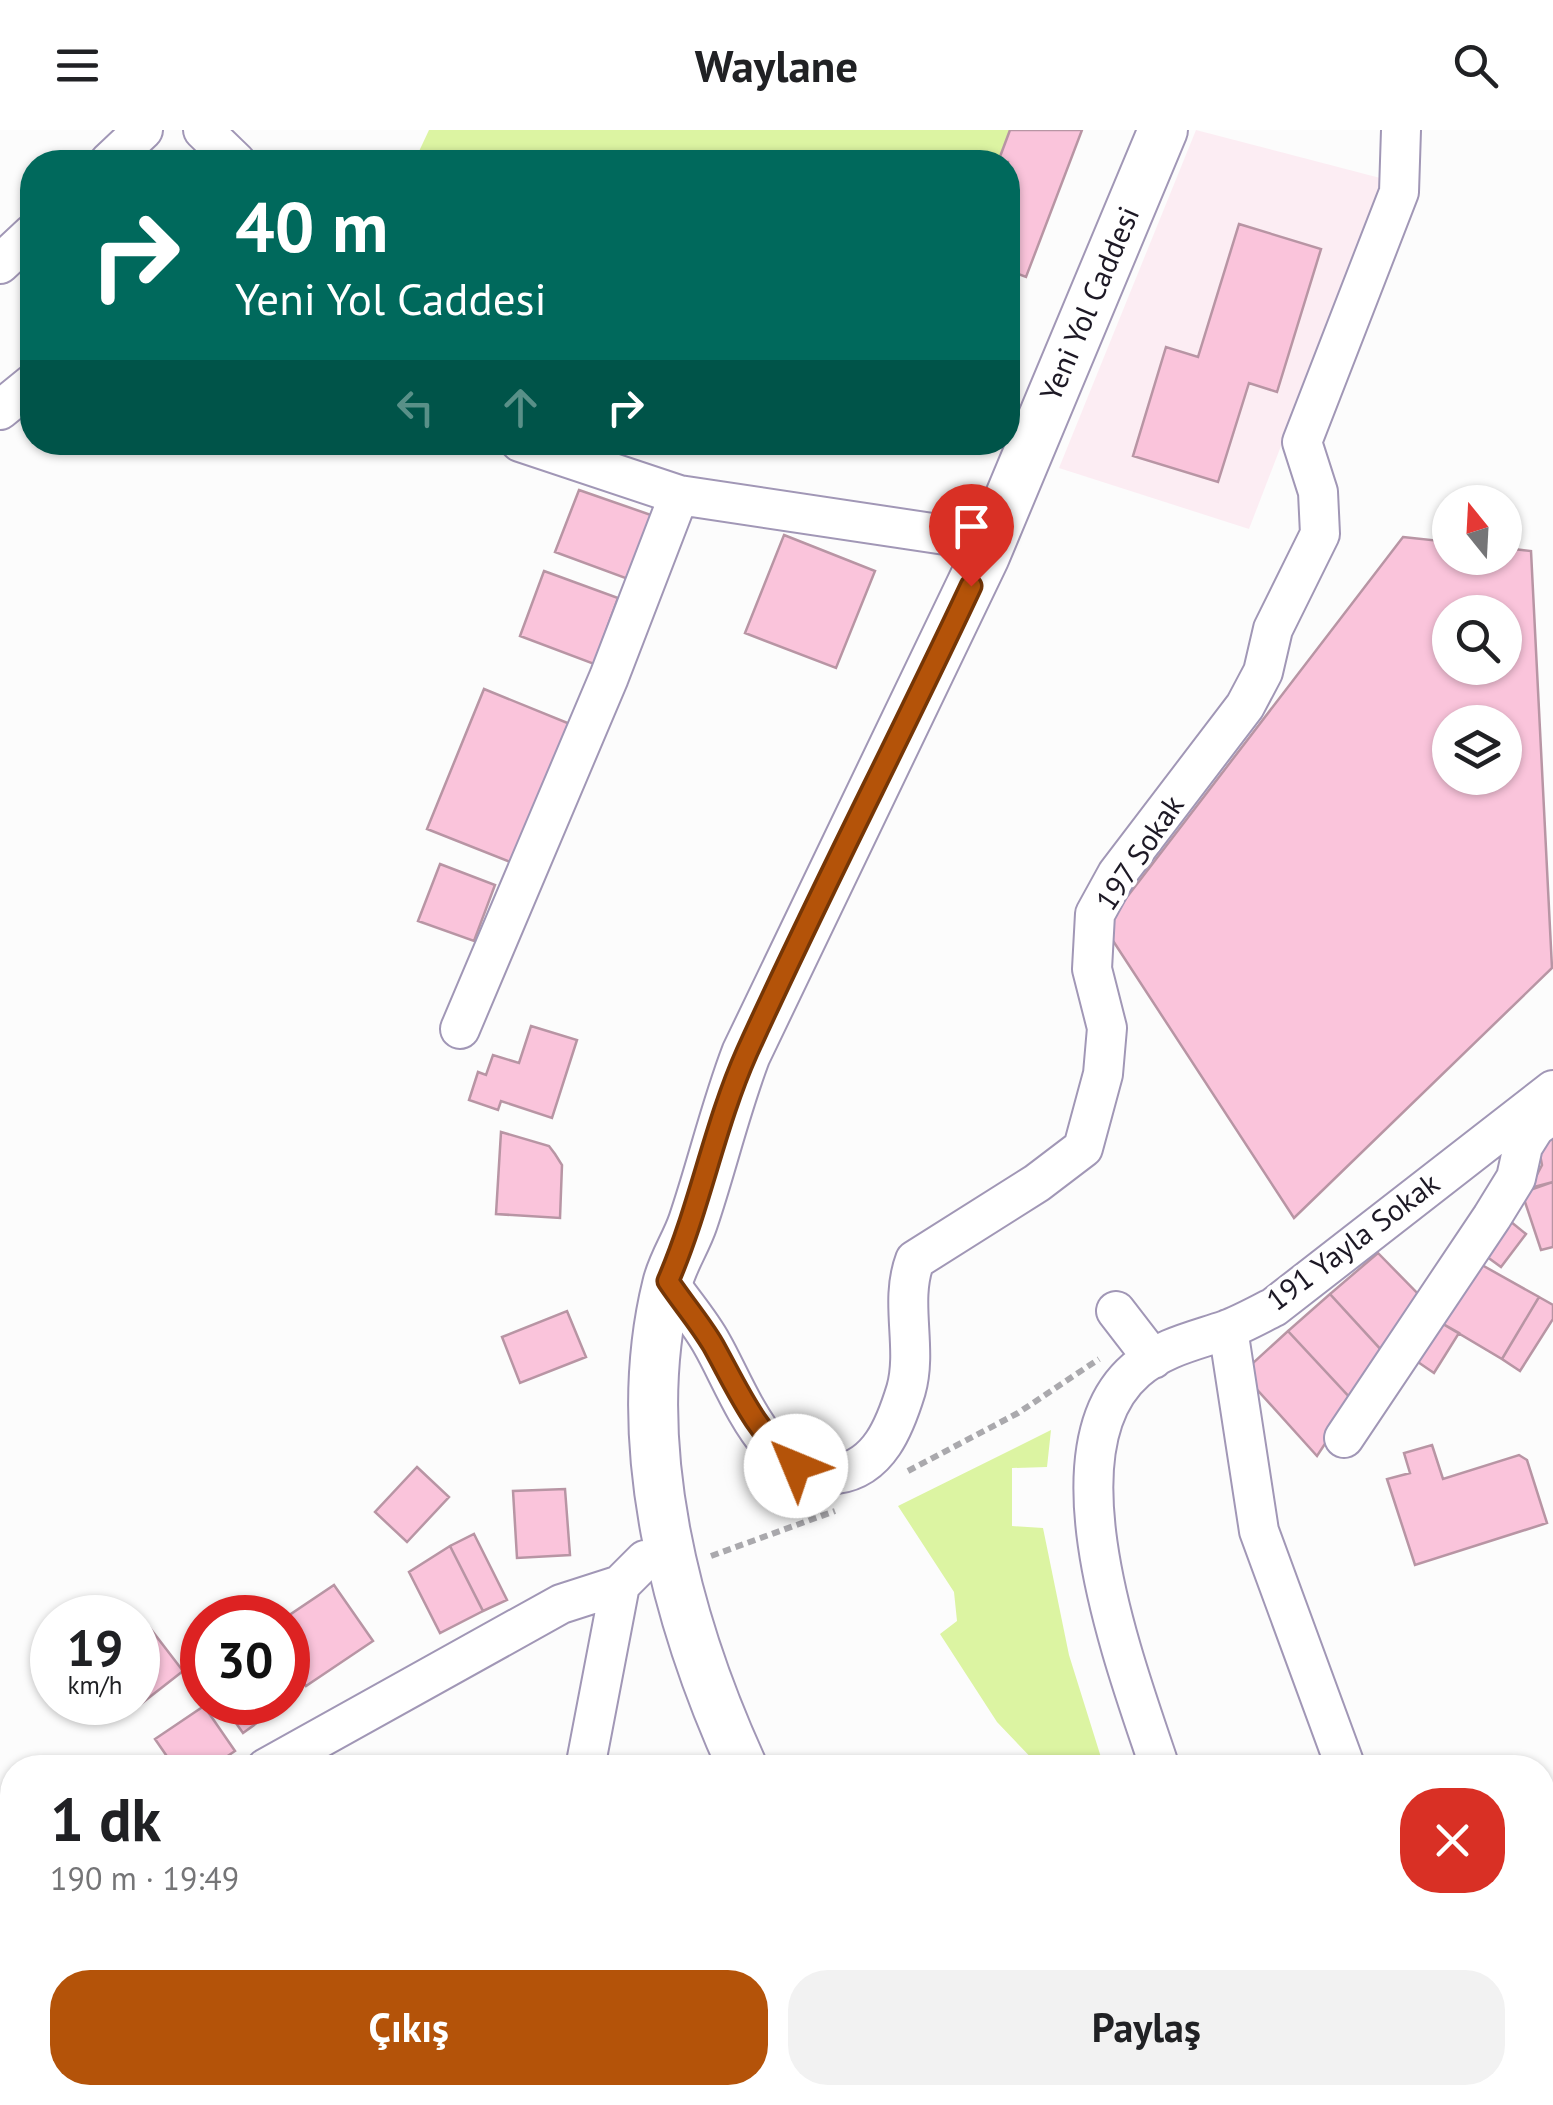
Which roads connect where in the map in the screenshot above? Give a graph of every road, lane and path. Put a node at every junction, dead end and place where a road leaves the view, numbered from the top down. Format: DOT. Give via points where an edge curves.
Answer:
graph roads {
  1 [pos="143,130"];
  2 [pos="203,130"];
  3 [pos="1140,130"];
  4 [pos="1163,130"];
  5 [pos="1401,130"];
  6 [pos="122,150"];
  7 [pos="224,150"];
  8 [pos="20,245"];
  9 [pos="0,264"];
  10 [pos="20,394"];
  11 [pos="0,410"];
  12 [pos="1020,429"];
  13 [pos="559,455"];
  14 [pos="1009,455"];
  15 [pos="679,495"];
  16 [pos="972,539"];
  17 [pos="460,1029"];
  18 [pos="1553,1090"];
  19 [pos="1553,1114"];
  20 [pos="668,1281"];
  21 [pos="1116,1312"];
  22 [pos="1228,1330"];
  23 [pos="1152,1359"];
  24 [pos="1344,1438"];
  25 [pos="633,1572"];
  26 [pos="289,1755"];
  27 [pos="588,1755"];
  28 [pos="713,1755"];
  29 [pos="738,1755"];
  30 [pos="1156,1755"];
  31 [pos="1341,1755"];
  1 -- 6 [label="street"];
  2 -- 7 [label="street"];
  3 -- 12 [label="main road, Yeni Yol Caddesi" via="1106,232"];
  4 -- 20 [label="main road, Yeni Yol Caddesi" via="977,572 746,1054 693,1224"];
  5 -- 20 [label="street, 197 Sokak" via="1398,192 1302,442 1318,492 1320,534 1273,628 1246,706 1095,914 1092,968 1107,1028 1103,1074 1083,1148 914,1260 906,1281 908,1384 881,1448 848,1472 822,1476 770,1444"];
  8 -- 9 [label="street"];
  10 -- 11 [label="street"];
  13 -- 15 [label="street"];
  14 -- 16 [label="main road, Yeni Yol Caddesi"];
  15 -- 16 [label="street"];
  15 -- 17 [label="street"];
  16 -- 25 [label="main road, Yeni Yol Caddesi" via="699,1118 656,1271 641,1355"];
  18 -- 22 [label="street, 191 Yayla Sokak" via="1295,1292"];
  19 -- 24 [label="street" via="1535,1127 1516,1178"];
  20 -- 29 [label="main road, Yeni Yol Caddesi" via="653,1402 663,1522 696,1651"];
  21 -- 23 [label="street"];
  22 -- 23 [label="street, 191 Yayla Sokak"];
  22 -- 31 [label="street" via="1259,1531"];
  23 -- 30 [label="street, 191 Yayla Sokak" via="1115,1398 1092,1487 1118,1636"];
  25 -- 26 [label="street" via="561,1604"];
  25 -- 27 [label="street"];
  25 -- 28 [label="main road, Yeni Yol Caddesi"];
}
